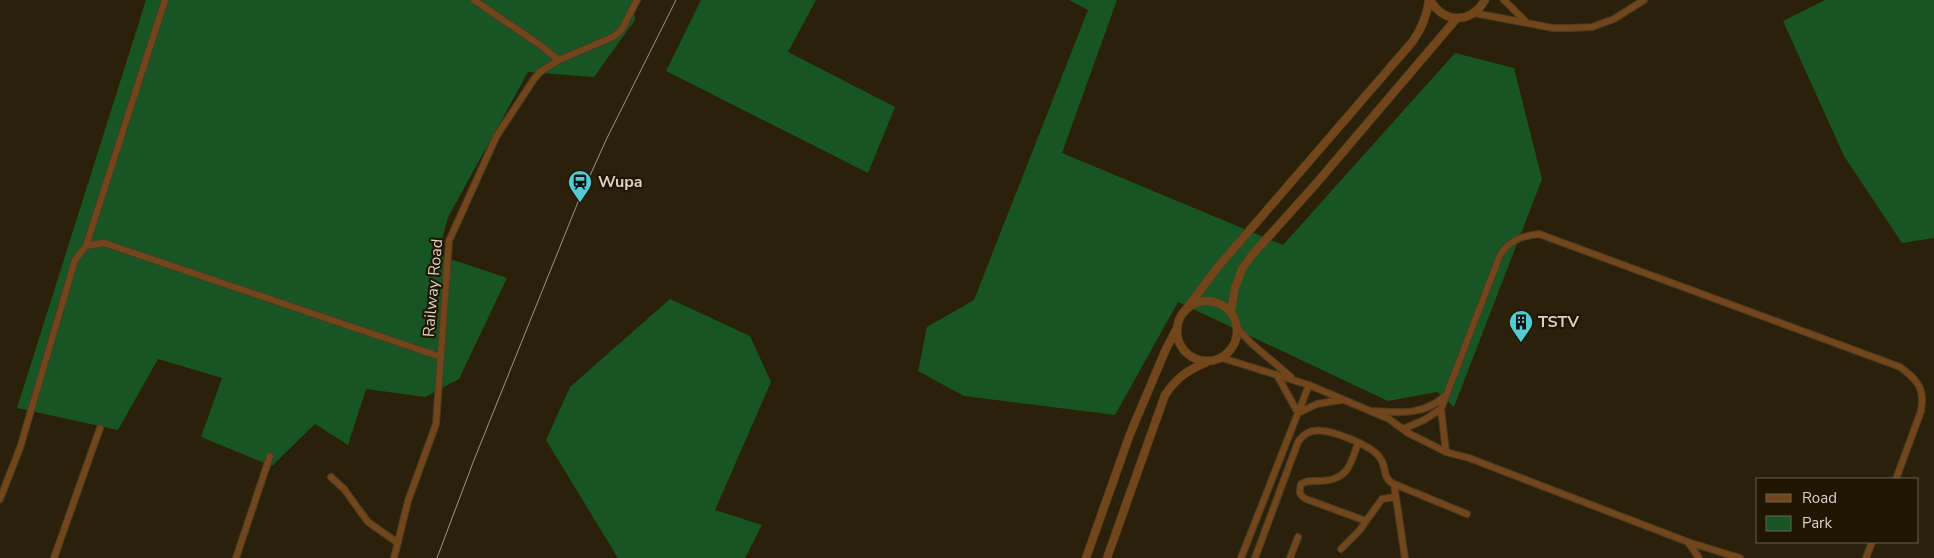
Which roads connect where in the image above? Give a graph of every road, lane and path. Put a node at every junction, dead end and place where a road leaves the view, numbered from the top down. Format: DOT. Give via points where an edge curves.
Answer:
graph roads {
  1 [pos="165,0"];
  2 [pos="474,0"];
  3 [pos="637,0"];
  4 [pos="1429,0"];
  5 [pos="1485,0"];
  6 [pos="1504,0"];
  7 [pos="1644,0"];
  8 [pos="1474,13"];
  9 [pos="1457,18"];
  10 [pos="1527,23"];
  11 [pos="559,60"];
  12 [pos="86,246"];
  13 [pos="1184,312"];
  14 [pos="1231,312"];
  15 [pos="1238,328"];
  16 [pos="1176,330"];
  17 [pos="441,357"];
  18 [pos="1222,358"];
  19 [pos="1207,362"];
  20 [pos="1277,375"];
  21 [pos="1292,378"];
  22 [pos="1309,385"];
  23 [pos="1446,396"];
  24 [pos="1343,400"];
  25 [pos="1441,409"];
  26 [pos="1370,410"];
  27 [pos="1298,413"];
  28 [pos="100,428"];
  29 [pos="1402,429"];
  30 [pos="1358,443"];
  31 [pos="1446,452"];
  32 [pos="270,456"];
  33 [pos="331,477"];
  34 [pos="1896,478"];
  35 [pos="1394,484"];
  36 [pos="1395,497"];
  37 [pos="0,499"];
  38 [pos="1468,514"];
  39 [pos="1366,521"];
  40 [pos="1298,537"];
  41 [pos="1688,542"];
  42 [pos="398,543"];
  43 [pos="1872,543"];
  44 [pos="1341,549"];
  45 [pos="1718,551"];
  46 [pos="54,558"];
  47 [pos="236,558"];
  48 [pos="394,558"];
  49 [pos="1086,558"];
  50 [pos="1107,558"];
  51 [pos="1241,558"];
  52 [pos="1256,558"];
  53 [pos="1290,558"];
  54 [pos="1405,558"];
  55 [pos="1699,558"];
  56 [pos="1716,558"];
  57 [pos="1740,558"];
  58 [pos="1866,558"];
  1 -- 12 [label="street"];
  2 -- 11 [label="street"];
  3 -- 11 [label="street, Railway Road" via="622,29 613,37"];
  4 -- 9 [label="street" via="1440,13"];
  4 -- 13 [label="street" via="1427,16 1414,41 1216,268"];
  5 -- 8 [label="street"];
  6 -- 10 [label="street"];
  7 -- 10 [label="street" via="1592,27"];
  8 -- 9 [label="street"];
  8 -- 10 [label="street"];
  9 -- 14 [label="street" via="1252,255 1235,288"];
  11 -- 17 [label="street, Railway Road" via="534,79 496,137 448,241"];
  12 -- 17 [label="street" via="104,243"];
  12 -- 37 [label="street" via="75,260 20,448"];
  13 -- 14 [label="street" via="1194,304 1208,301 1221,304"];
  13 -- 16 [label="street"];
  14 -- 15 [label="street"];
  15 -- 18 [label="street" via="1231,350"];
  15 -- 21 [label="street"];
  16 -- 19 [label="street" via="1182,349 1188,356"];
  16 -- 49 [label="street" via="1130,434"];
  17 -- 42 [label="street, Railway Road" via="436,424 408,501"];
  18 -- 19 [label="street"];
  18 -- 20 [label="street"];
  19 -- 50 [label="street" via="1185,372 1166,395"];
  20 -- 21 [label="street"];
  20 -- 27 [label="street"];
  21 -- 22 [label="street"];
  22 -- 24 [label="street"];
  22 -- 27 [label="street"];
  23 -- 25 [label="street"];
  23 -- 26 [label="street" via="1430,407 1411,412"];
  23 -- 34 [label="street" via="1500,255 1520,236 1539,234 1900,367 1914,376 1923,400"];
  24 -- 26 [label="street"];
  24 -- 27 [label="street" via="1317,404"];
  25 -- 29 [label="street"];
  25 -- 31 [label="street"];
  26 -- 29 [label="street"];
  27 -- 51 [label="street"];
  28 -- 46 [label="street"];
  29 -- 31 [label="street"];
  30 -- 35 [label="street" via="1370,447 1382,459 1384,473"];
  30 -- 39 [label="street" via="1350,466 1342,476 1306,481 1299,491 1306,499"];
  30 -- 52 [label="street" via="1321,430 1304,434 1294,450"];
  31 -- 41 [label="street"];
  32 -- 47 [label="street"];
  33 -- 42 [label="street" via="368,522"];
  35 -- 36 [label="street"];
  35 -- 38 [label="street"];
  36 -- 39 [label="street" via="1382,499"];
  36 -- 54 [label="street"];
  39 -- 44 [label="street"];
  40 -- 53 [label="street"];
  41 -- 45 [label="street"];
  41 -- 55 [label="street"];
  42 -- 48 [label="street, Railway Road"];
  43 -- 58 [label="street"];
  45 -- 56 [label="street"];
  45 -- 57 [label="street"];
}
